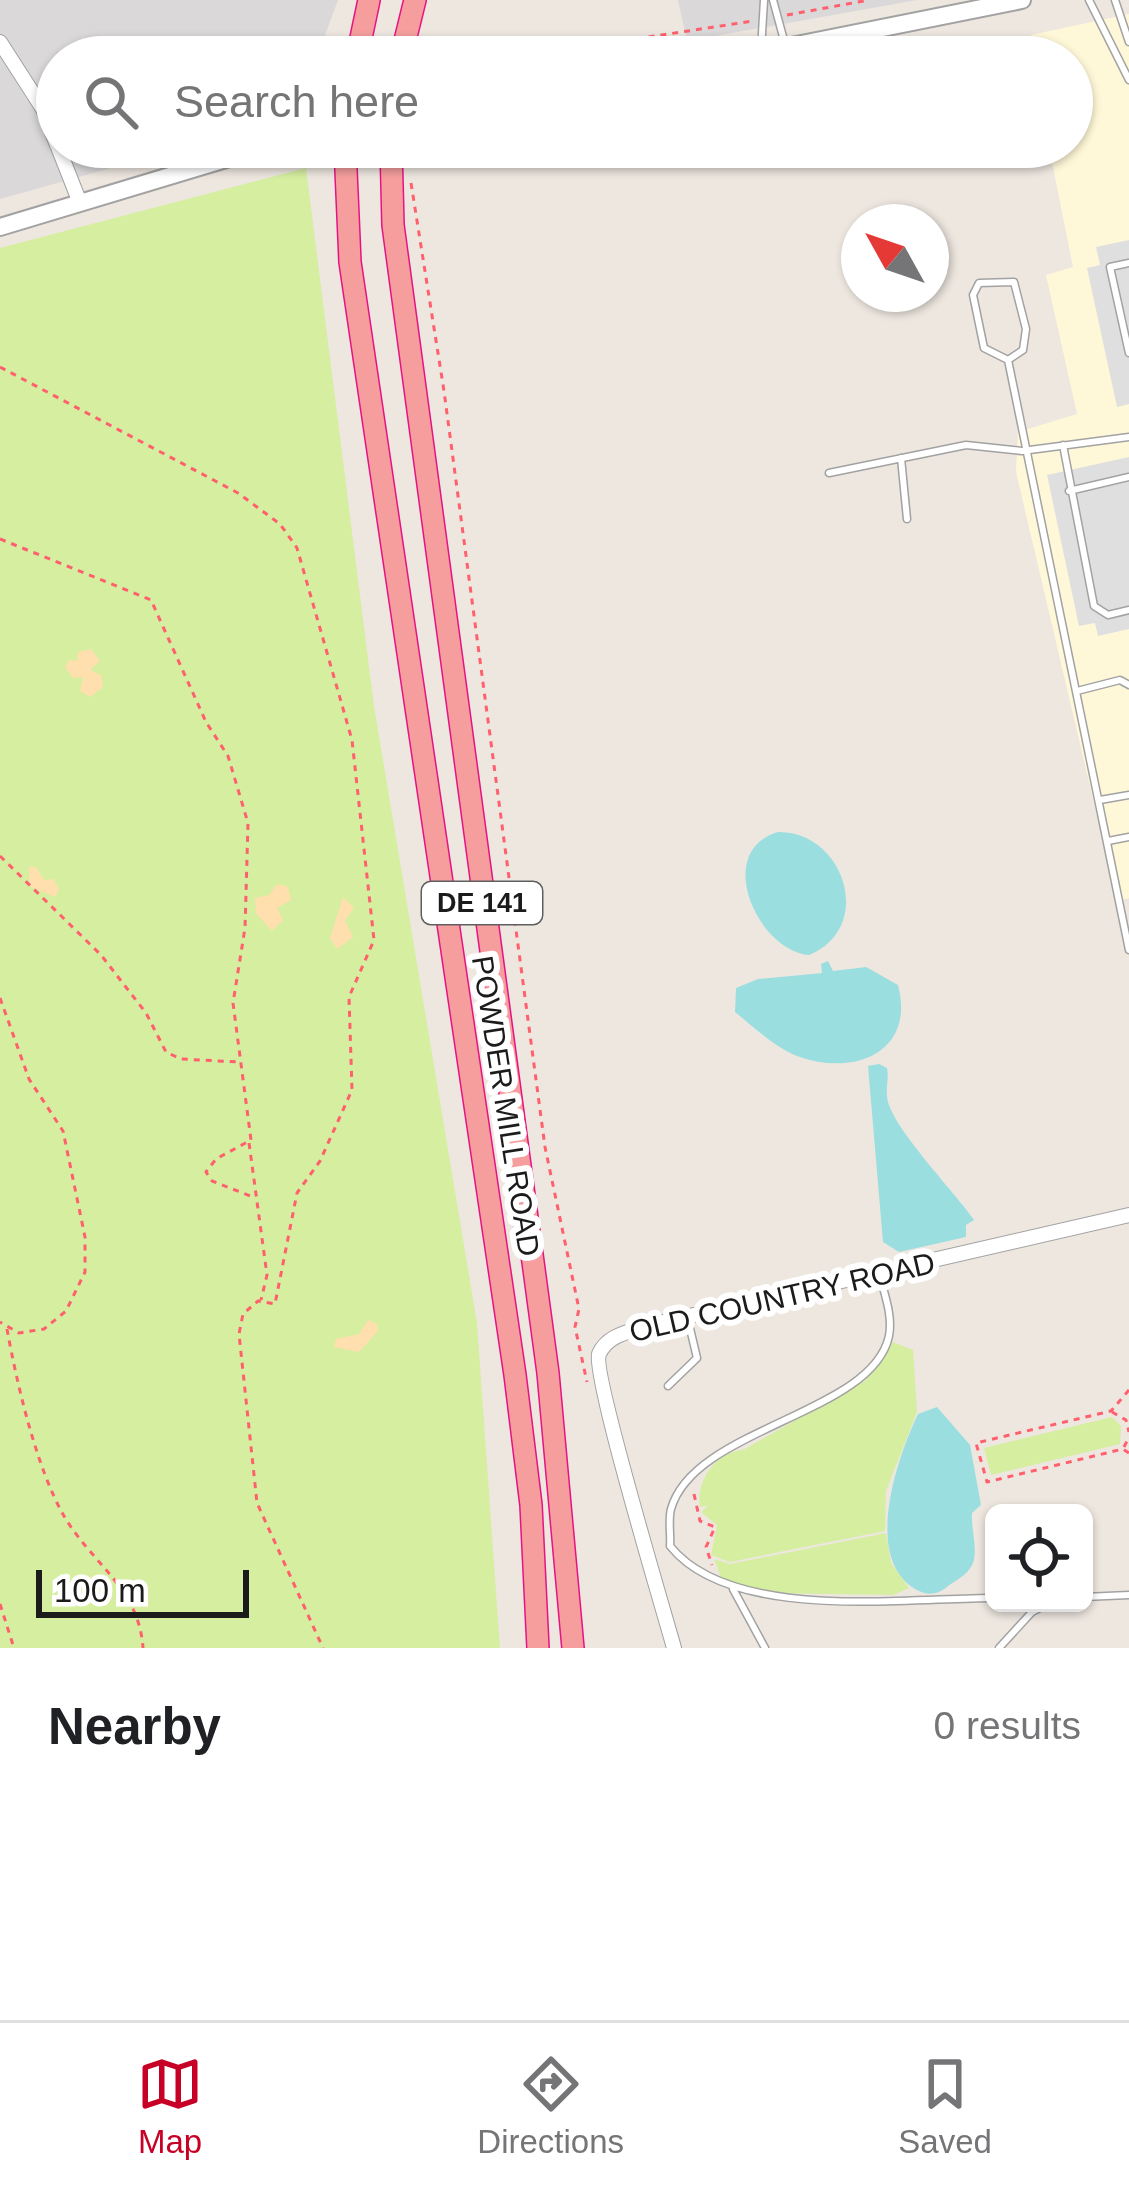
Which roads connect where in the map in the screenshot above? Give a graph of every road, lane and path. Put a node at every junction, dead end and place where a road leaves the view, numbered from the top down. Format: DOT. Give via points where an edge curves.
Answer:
graph roads {
  1 [pos="369,0"];
  2 [pos="415,0"];
  3 [pos="764,0"];
  4 [pos="773,0"];
  5 [pos="869,0"];
  6 [pos="1022,0"];
  7 [pos="1088,0"];
  8 [pos="1115,0"];
  9 [pos="780,17"];
  10 [pos="762,20"];
  11 [pos="361,36"];
  12 [pos="406,36"];
  13 [pos="656,36"];
  14 [pos="762,36"];
  15 [pos="783,36"];
  16 [pos="840,36"];
  17 [pos="0,42"];
  18 [pos="1129,42"];
  19 [pos="1129,80"];
  20 [pos="36,98"];
  21 [pos="66,168"];
  22 [pos="196,168"];
  23 [pos="345,168"];
  24 [pos="392,168"];
  25 [pos="410,177"];
  26 [pos="80,203"];
  27 [pos="0,226"];
  28 [pos="1129,263"];
  29 [pos="1129,353"];
  30 [pos="1008,360"];
  31 [pos="0,367"];
  32 [pos="1129,437"];
  33 [pos="1063,445"];
  34 [pos="1030,446"];
  35 [pos="901,458"];
  36 [pos="829,473"];
  37 [pos="1129,477"];
  38 [pos="1069,491"];
  39 [pos="907,519"];
  40 [pos="0,538"];
  41 [pos="1129,610"];
  42 [pos="1129,685"];
  43 [pos="1077,691"];
  44 [pos="1129,795"];
  45 [pos="1100,800"];
  46 [pos="1129,838"];
  47 [pos="1108,841"];
  48 [pos="0,856"];
  49 [pos="1129,879"];
  50 [pos="1115,881"];
  51 [pos="1129,950"];
  52 [pos="0,998"];
  53 [pos="242,1062"];
  54 [pos="249,1143"];
  55 [pos="253,1197"];
  56 [pos="1129,1215"];
  57 [pos="879,1273"];
  58 [pos="261,1301"];
  59 [pos="687,1317"];
  60 [pos="0,1322"];
  61 [pos="6,1328"];
  62 [pos="668,1386"];
  63 [pos="1129,1390"];
  64 [pos="590,1394"];
  65 [pos="1112,1412"];
  66 [pos="1129,1434"];
  67 [pos="1126,1451"];
  68 [pos="695,1476"];
  69 [pos="720,1583"];
  70 [pos="734,1589"];
  71 [pos="1129,1594"];
  72 [pos="1093,1596"];
  73 [pos="985,1598"];
  74 [pos="0,1604"];
  75 [pos="1032,1612"];
  76 [pos="14,1648"];
  77 [pos="143,1648"];
  78 [pos="323,1648"];
  79 [pos="538,1648"];
  80 [pos="573,1648"];
  81 [pos="674,1648"];
  82 [pos="765,1648"];
  83 [pos="999,1648"];
  1 -- 11 [label="highway"];
  2 -- 12 [label="highway"];
  3 -- 10 [label="lane"];
  4 -- 9 [label="lane"];
  5 -- 9 [label="path"];
  6 -- 16 [label="street"];
  7 -- 19 [label="lane"];
  8 -- 18 [label="lane"];
  9 -- 15 [label="lane"];
  10 -- 13 [label="path"];
  10 -- 14 [label="lane"];
  17 -- 20 [label="street"];
  21 -- 26 [label="street"];
  22 -- 26 [label="street"];
  23 -- 79 [label="highway, POWDER MILL ROAD / DE 141" via="350,262 498,1240 531,1505"];
  24 -- 80 [label="highway, POWDER MILL ROAD / DE 141" via="548,1373"];
  25 -- 64 [label="path" via="545,1147"];
  26 -- 27 [label="street"];
  28 -- 29 [label="lane" via="1110,267"];
  30 -- 30 [label="lane" via="1023,350 1026,329 1014,282 998,278 979,283 973,296 984,348"];
  30 -- 34 [label="lane"];
  31 -- 58 [label="path" via="238,493 280,524 297,548 352,740 374,940 349,997 352,1090 297,1193 275,1304"];
  32 -- 33 [label="lane"];
  33 -- 34 [label="lane"];
  33 -- 38 [label="lane"];
  34 -- 35 [label="lane" via="966,445"];
  34 -- 43 [label="lane"];
  35 -- 36 [label="lane"];
  35 -- 39 [label="lane"];
  37 -- 38 [label="lane"];
  38 -- 41 [label="lane" via="1094,606 1108,615"];
  40 -- 53 [label="path" via="152,600 228,756 248,824 233,1003"];
  42 -- 43 [label="lane"];
  43 -- 45 [label="lane"];
  44 -- 45 [label="lane"];
  45 -- 47 [label="lane"];
  46 -- 47 [label="lane"];
  47 -- 50 [label="lane"];
  48 -- 53 [label="path" via="101,956 166,1052"];
  49 -- 50 [label="lane"];
  50 -- 51 [label="lane"];
  52 -- 61 [label="path" via="29,1079 63,1131 85,1238 85,1272 66,1311 44,1329"];
  53 -- 54 [label="path"];
  54 -- 55 [label="path"];
  54 -- 55 [label="path" via="206,1172"];
  55 -- 58 [label="path" via="267,1274"];
  56 -- 57 [label="street, OLD COUNTRY ROAD"];
  57 -- 59 [label="street, OLD COUNTRY ROAD"];
  57 -- 68 [label="lane" via="889,1336 865,1376 729,1449"];
  58 -- 78 [label="path" via="243,1314 239,1334 253,1486"];
  59 -- 62 [label="lane" via="697,1358"];
  59 -- 81 [label="street, OLD COUNTRY ROAD" via="616,1336 597,1358 650,1583"];
  60 -- 61 [label="path"];
  61 -- 77 [label="path" via="65,1517 135,1605"];
  63 -- 65 [label="path"];
  65 -- 66 [label="path" via="1126,1420"];
  65 -- 67 [label="path" via="976,1444 987,1482"];
  66 -- 67 [label="path"];
  68 -- 69 [label="path" via="700,1521 715,1527 706,1547"];
  68 -- 69 [label="lane" via="671,1508 670,1546 684,1564"];
  69 -- 70 [label="lane"];
  70 -- 73 [label="lane"];
  70 -- 82 [label="lane"];
  71 -- 72 [label="lane"];
  74 -- 76 [label="path"];
  75 -- 83 [label="lane"];
}
